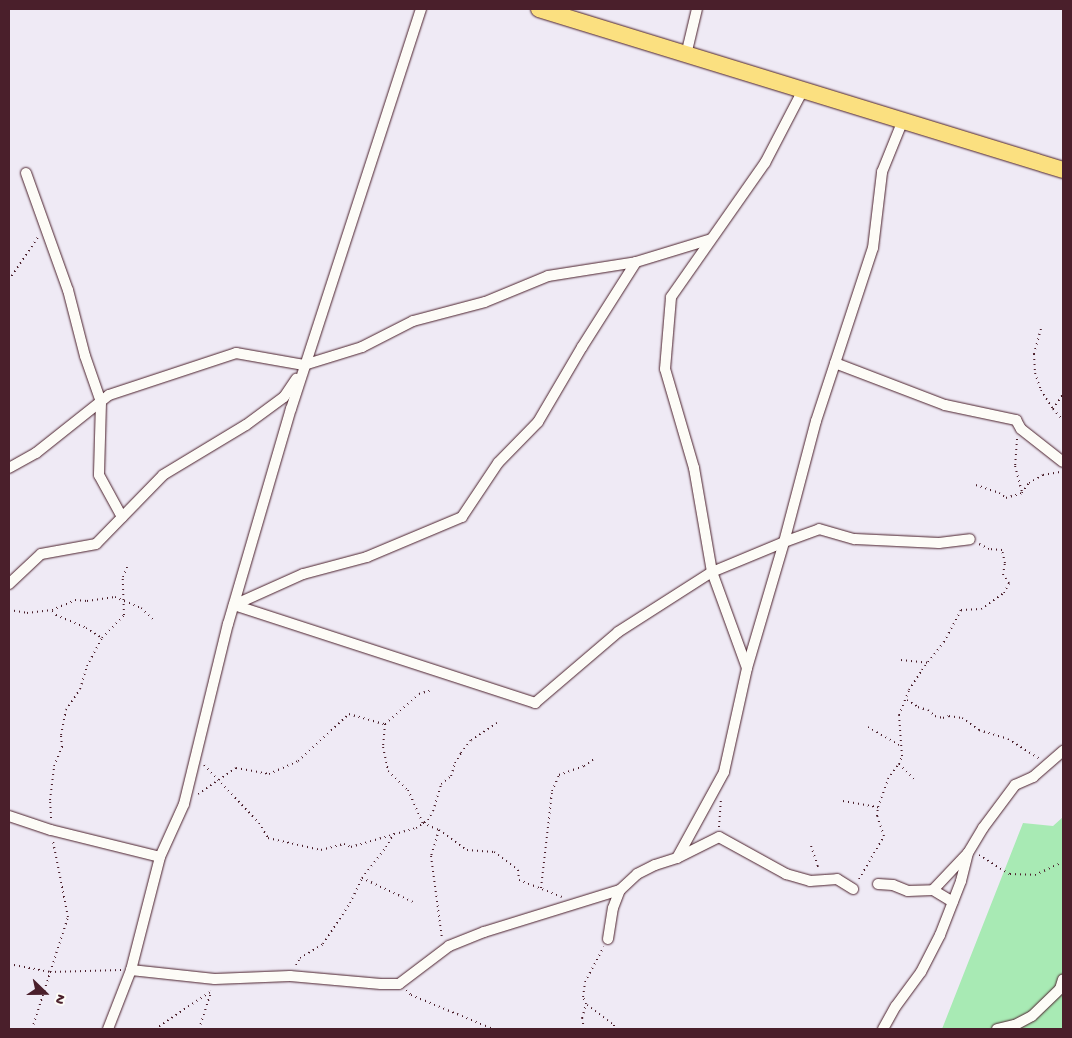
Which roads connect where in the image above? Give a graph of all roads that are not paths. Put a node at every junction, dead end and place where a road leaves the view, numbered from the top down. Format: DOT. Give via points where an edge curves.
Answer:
graph roads {
  1 [pos="421,9"];
  2 [pos="539,9"];
  3 [pos="697,9"];
  4 [pos="686,55"];
  5 [pos="804,90"];
  6 [pos="904,120"];
  7 [pos="1063,170"];
  8 [pos="26,173"];
  9 [pos="711,239"];
  10 [pos="636,262"];
  11 [pos="836,363"];
  12 [pos="304,365"];
  13 [pos="101,402"];
  14 [pos="1063,462"];
  15 [pos="9,468"];
  16 [pos="122,517"];
  17 [pos="970,539"];
  18 [pos="784,542"];
  19 [pos="712,572"];
  20 [pos="9,584"];
  21 [pos="234,605"];
  22 [pos="747,668"];
  23 [pos="1063,751"];
  24 [pos="9,816"];
  25 [pos="968,853"];
  26 [pos="160,857"];
  27 [pos="677,858"];
  28 [pos="878,884"];
  29 [pos="853,889"];
  30 [pos="620,890"];
  31 [pos="933,890"];
  32 [pos="953,902"];
  33 [pos="608,939"];
  34 [pos="131,970"];
  35 [pos="1063,979"];
  36 [pos="108,1029"];
  37 [pos="883,1029"];
  38 [pos="997,1029"];
  1 -- 12 [label="street"];
  2 -- 4 [label="main road"];
  3 -- 4 [label="street"];
  4 -- 5 [label="main road"];
  5 -- 6 [label="main road"];
  5 -- 9 [label="street" via="765,163"];
  6 -- 7 [label="main road"];
  6 -- 11 [label="street" via="882,172 873,248"];
  8 -- 13 [label="street" via="68,290"];
  9 -- 10 [label="street"];
  9 -- 19 [label="street" via="671,298 665,369 694,468"];
  10 -- 12 [label="street" via="548,276 485,302 413,321 362,347"];
  10 -- 21 [label="street" via="538,422 498,463 462,517 366,557 303,574"];
  11 -- 14 [label="street" via="945,405 1016,420 1020,429"];
  11 -- 18 [label="street" via="816,421"];
  12 -- 13 [label="street" via="236,353 110,395"];
  12 -- 16 [label="street" via="284,397 246,425 163,475"];
  12 -- 21 [label="street"];
  13 -- 15 [label="street" via="36,453"];
  13 -- 16 [label="street" via="99,475"];
  16 -- 20 [label="street" via="96,544 41,554"];
  17 -- 18 [label="street" via="939,543 855,540 819,529"];
  18 -- 19 [label="street"];
  18 -- 22 [label="street"];
  19 -- 21 [label="street" via="618,632 535,703"];
  19 -- 22 [label="street"];
  21 -- 26 [label="street" via="184,804"];
  22 -- 27 [label="street" via="724,772"];
  23 -- 25 [label="street" via="1033,777 1015,785"];
  24 -- 26 [label="street" via="51,830"];
  25 -- 31 [label="street"];
  25 -- 32 [label="street"];
  26 -- 34 [label="street"];
  27 -- 29 [label="street" via="719,837 786,874 810,881 838,879"];
  27 -- 30 [label="street" via="655,864 637,874"];
  28 -- 31 [label="street" via="908,891"];
  30 -- 33 [label="street"];
  30 -- 34 [label="street" via="448,946 399,984 290,976 215,980"];
  31 -- 32 [label="street"];
  32 -- 37 [label="street" via="921,972"];
  34 -- 36 [label="street"];
  35 -- 38 [label="street" via="1060,990 1032,1016"];
}
